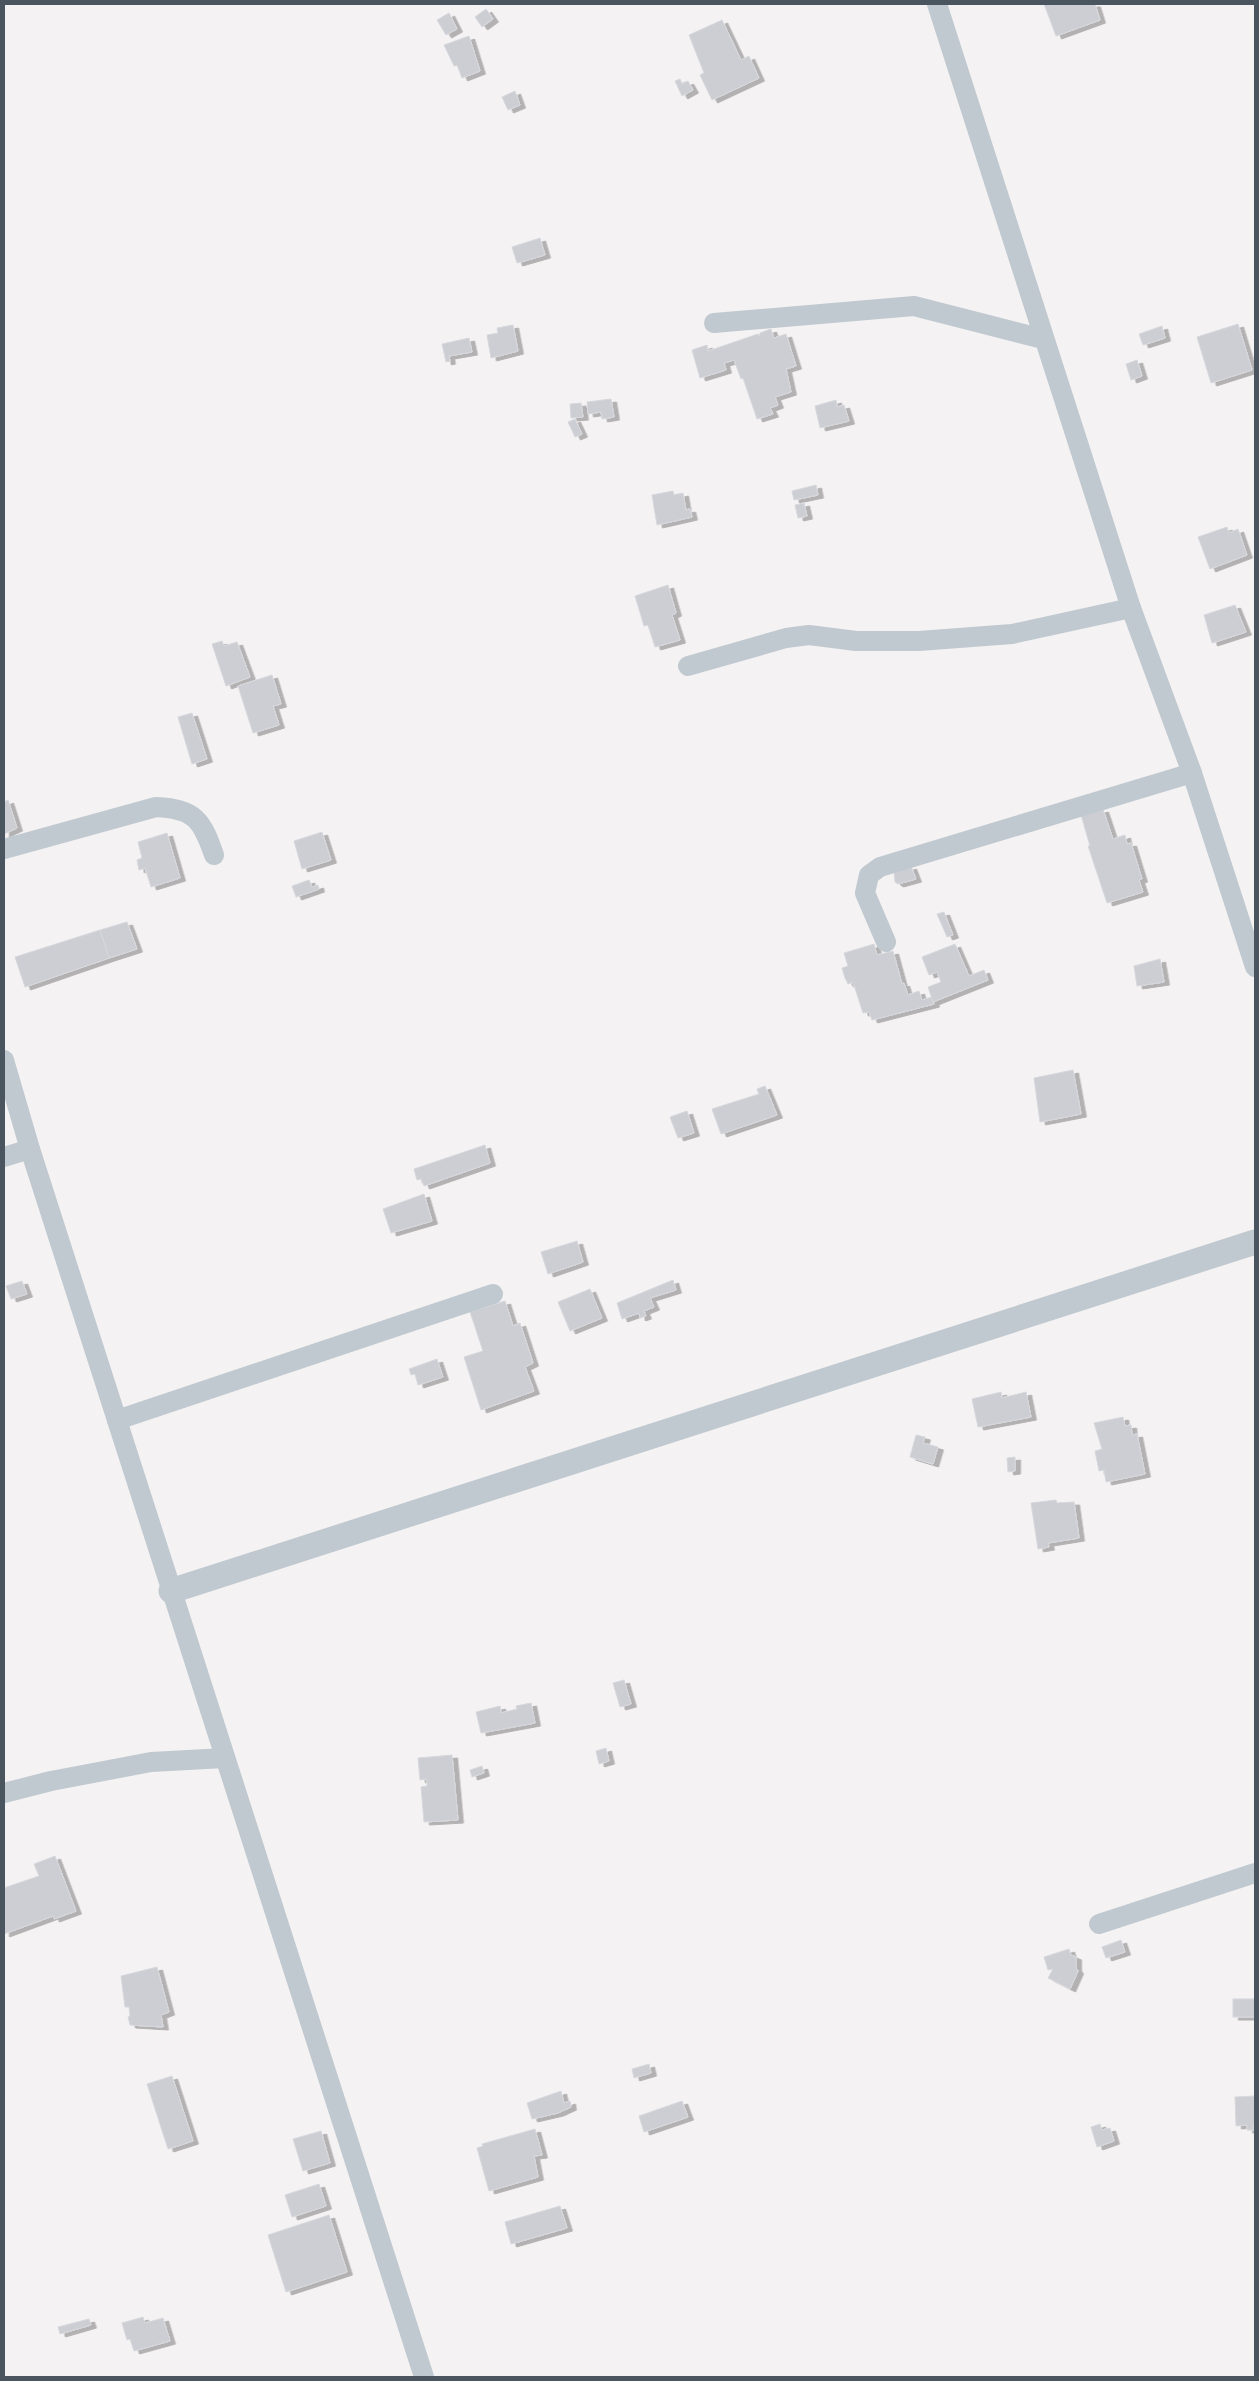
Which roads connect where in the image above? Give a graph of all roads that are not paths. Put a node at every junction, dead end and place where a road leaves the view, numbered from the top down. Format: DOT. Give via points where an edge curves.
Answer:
graph roads {
  1 [pos="937,4"];
  2 [pos="714,322"];
  3 [pos="1043,339"];
  4 [pos="1131,608"];
  5 [pos="688,666"];
  6 [pos="1192,773"];
  7 [pos="4,849"];
  8 [pos="214,855"];
  9 [pos="886,942"];
  10 [pos="1255,967"];
  11 [pos="4,1060"];
  12 [pos="30,1149"];
  13 [pos="4,1157"];
  14 [pos="1255,1242"];
  15 [pos="493,1294"];
  16 [pos="117,1420"];
  17 [pos="172,1591"];
  18 [pos="226,1758"];
  19 [pos="4,1793"];
  20 [pos="1255,1873"];
  21 [pos="1099,1924"];
  22 [pos="424,2377"];
  1 -- 3 [label="street"];
  2 -- 3 [label="street" via="914,306"];
  3 -- 4 [label="street"];
  4 -- 5 [label="street" via="1012,634 918,641 786,638"];
  4 -- 6 [label="street"];
  6 -- 9 [label="street" via="880,867 869,875 865,894"];
  6 -- 10 [label="street"];
  7 -- 8 [label="street" via="156,808 176,808 191,814 205,829"];
  11 -- 12 [label="street"];
  12 -- 13 [label="street"];
  12 -- 16 [label="street"];
  14 -- 17 [label="street"];
  15 -- 16 [label="street"];
  16 -- 17 [label="street"];
  17 -- 18 [label="street"];
  18 -- 19 [label="street" via="150,1762"];
  18 -- 22 [label="street"];
  20 -- 21 [label="street"];
}
